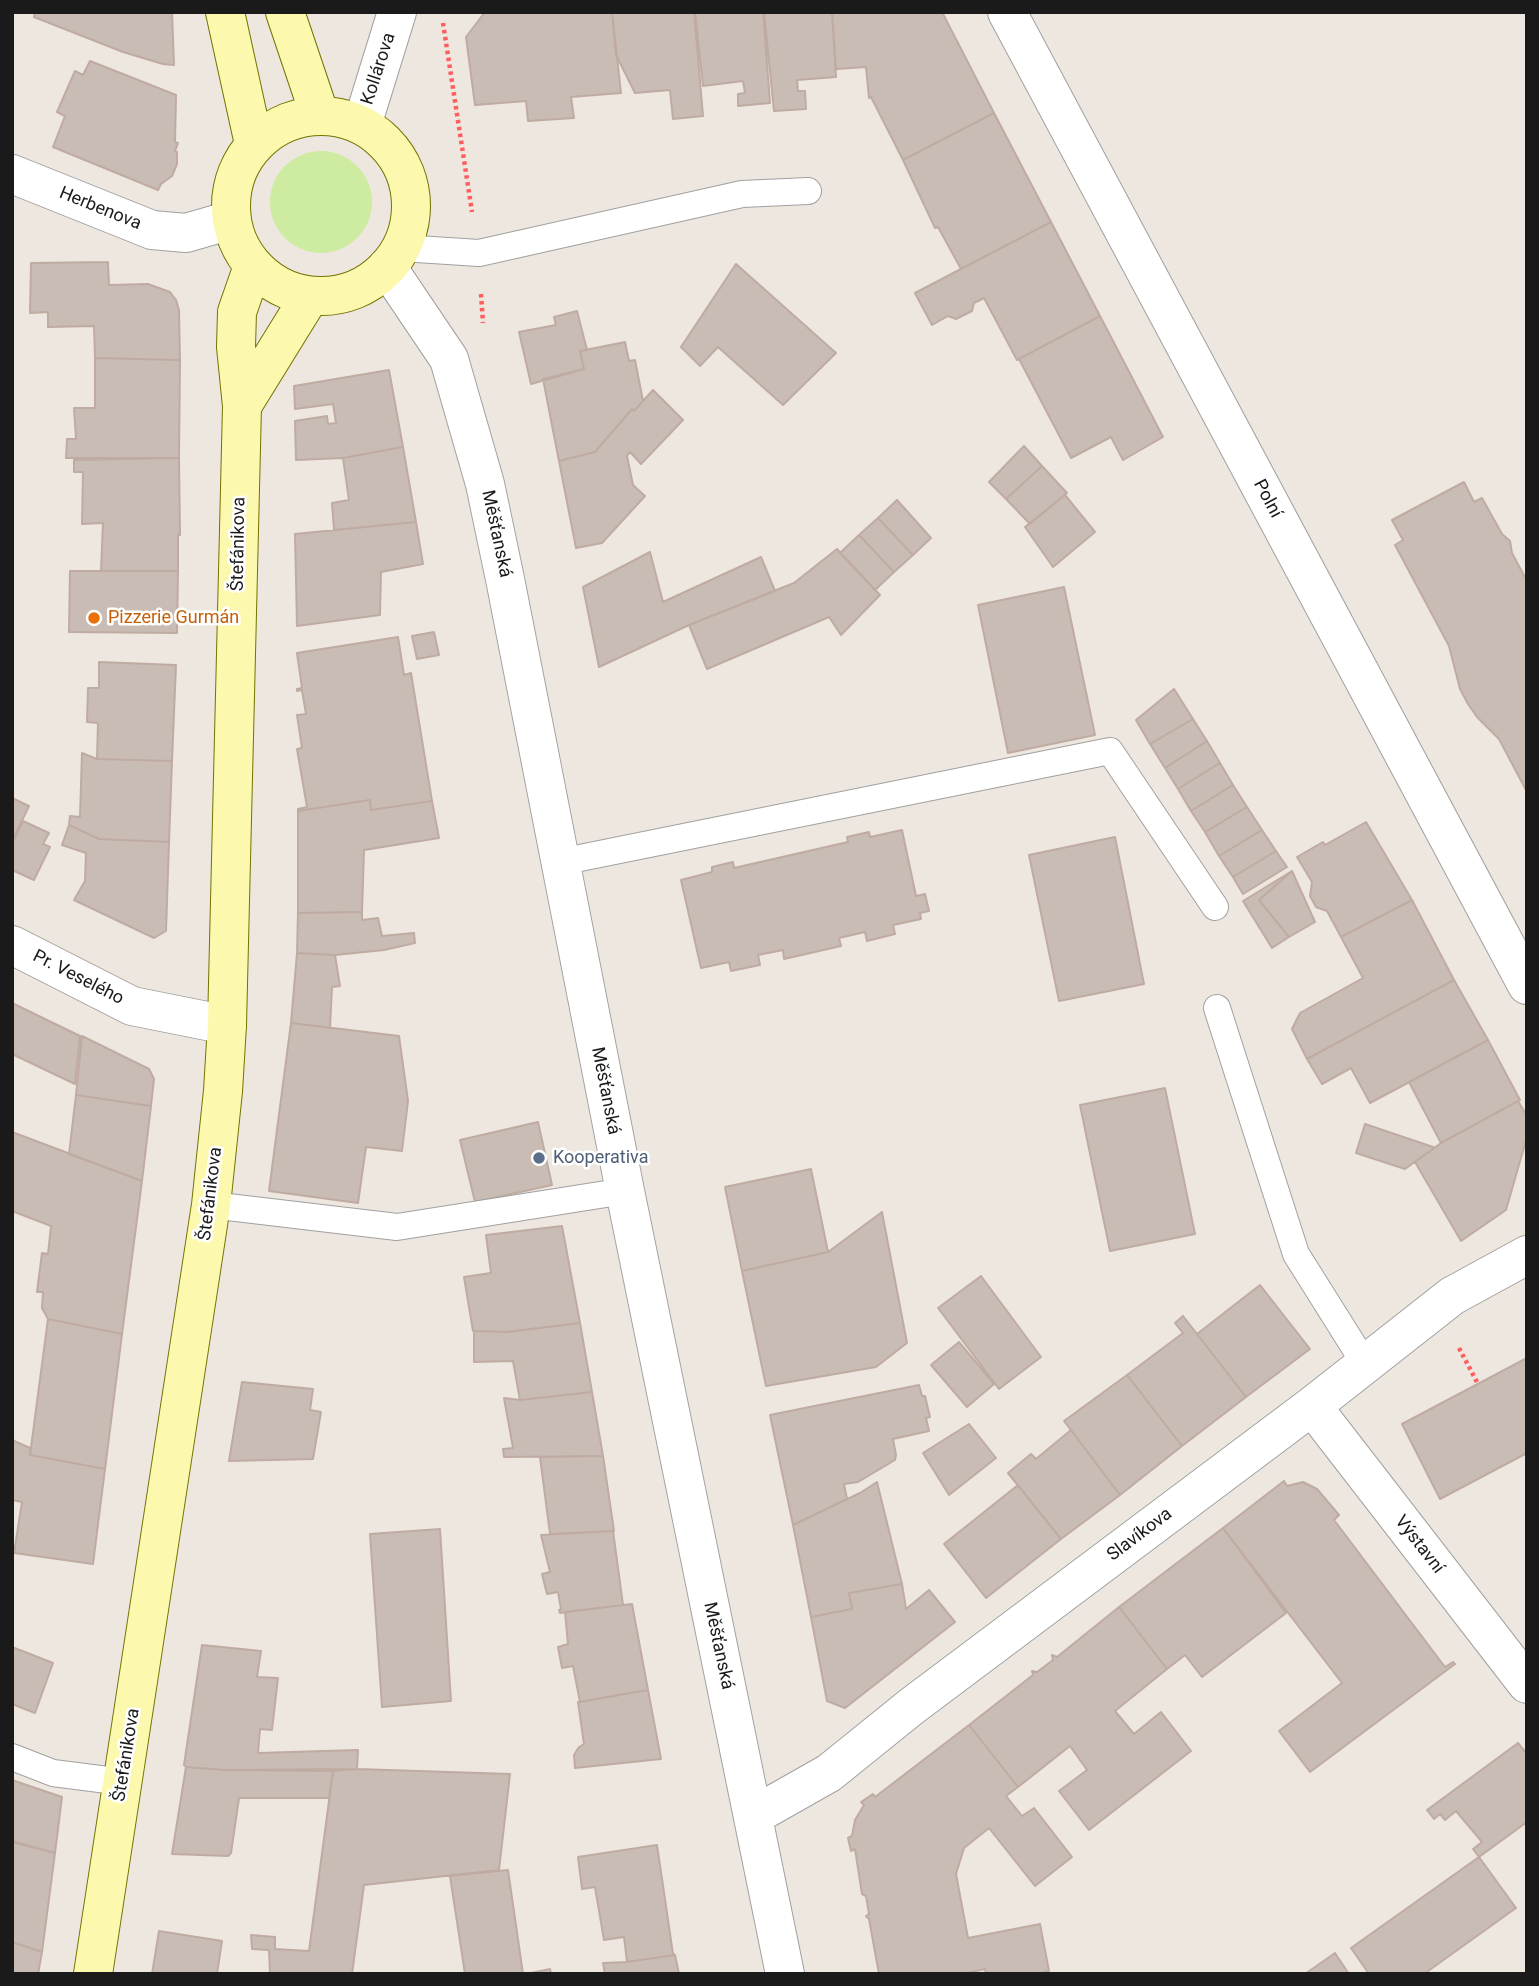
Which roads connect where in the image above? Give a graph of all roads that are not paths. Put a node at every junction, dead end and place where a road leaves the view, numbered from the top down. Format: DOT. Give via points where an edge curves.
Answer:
graph roads {
  1 [pos="225,12"];
  2 [pos="285,12"];
  3 [pos="397,12"];
  4 [pos="1007,12"];
  5 [pos="320,116"];
  6 [pos="362,125"];
  7 [pos="254,144"];
  8 [pos="12,173"];
  9 [pos="808,191"];
  10 [pos="231,220"];
  11 [pos="394,257"];
  12 [pos="253,266"];
  13 [pos="310,296"];
  14 [pos="242,406"];
  15 [pos="560,862"];
  16 [pos="1215,907"];
  17 [pos="12,946"];
  18 [pos="1527,985"];
  19 [pos="1217,1008"];
  20 [pos="227,1026"];
  21 [pos="625,1191"];
  22 [pos="211,1205"];
  23 [pos="1527,1255"];
  24 [pos="1365,1364"];
  25 [pos="1312,1406"];
  26 [pos="1527,1684"];
  27 [pos="12,1757"];
  28 [pos="123,1782"];
  29 [pos="753,1816"];
  30 [pos="93,1974"];
  31 [pos="785,1974"];
  1 -- 7 [label="main road"];
  2 -- 5 [label="main road"];
  3 -- 6 [label="street, Kollárova"];
  4 -- 18 [label="street, Polní"];
  5 -- 6 [label="main road"];
  5 -- 7 [label="main road" via="273,128"];
  6 -- 11 [label="main road" via="397,156 407,178 409,225"];
  7 -- 10 [label="main road" via="239,167 231,194"];
  8 -- 10 [label="street, Herbenova" via="152,230 186,233"];
  9 -- 11 [label="lane" via="742,194 479,253"];
  10 -- 12 [label="main road" via="239,245"];
  11 -- 13 [label="main road" via="365,285 338,294"];
  11 -- 15 [label="street, Měšťanská" via="449,359 485,484"];
  12 -- 13 [label="main road" via="278,285"];
  12 -- 14 [label="main road, Štefánikova" via="237,312"];
  13 -- 14 [label="main road"];
  14 -- 20 [label="main road, Štefánikova"];
  15 -- 16 [label="lane" via="1110,751"];
  15 -- 21 [label="street, Měšťanská"];
  17 -- 20 [label="street, Pr. Veselého" via="132,1006"];
  19 -- 24 [label="lane" via="1296,1254"];
  20 -- 22 [label="main road, Štefánikova"];
  21 -- 22 [label="lane" via="397,1227"];
  21 -- 29 [label="street, Měšťanská"];
  22 -- 28 [label="main road, Štefánikova"];
  23 -- 24 [label="street, Slavíkova" via="1452,1296"];
  24 -- 25 [label="street, Slavíkova"];
  25 -- 26 [label="street, Výstavní"];
  25 -- 29 [label="street, Slavíkova" via="829,1773"];
  27 -- 28 [label="lane" via="53,1773"];
  28 -- 30 [label="main road, Štefánikova"];
  29 -- 31 [label="street, Měšťanská"];
}
